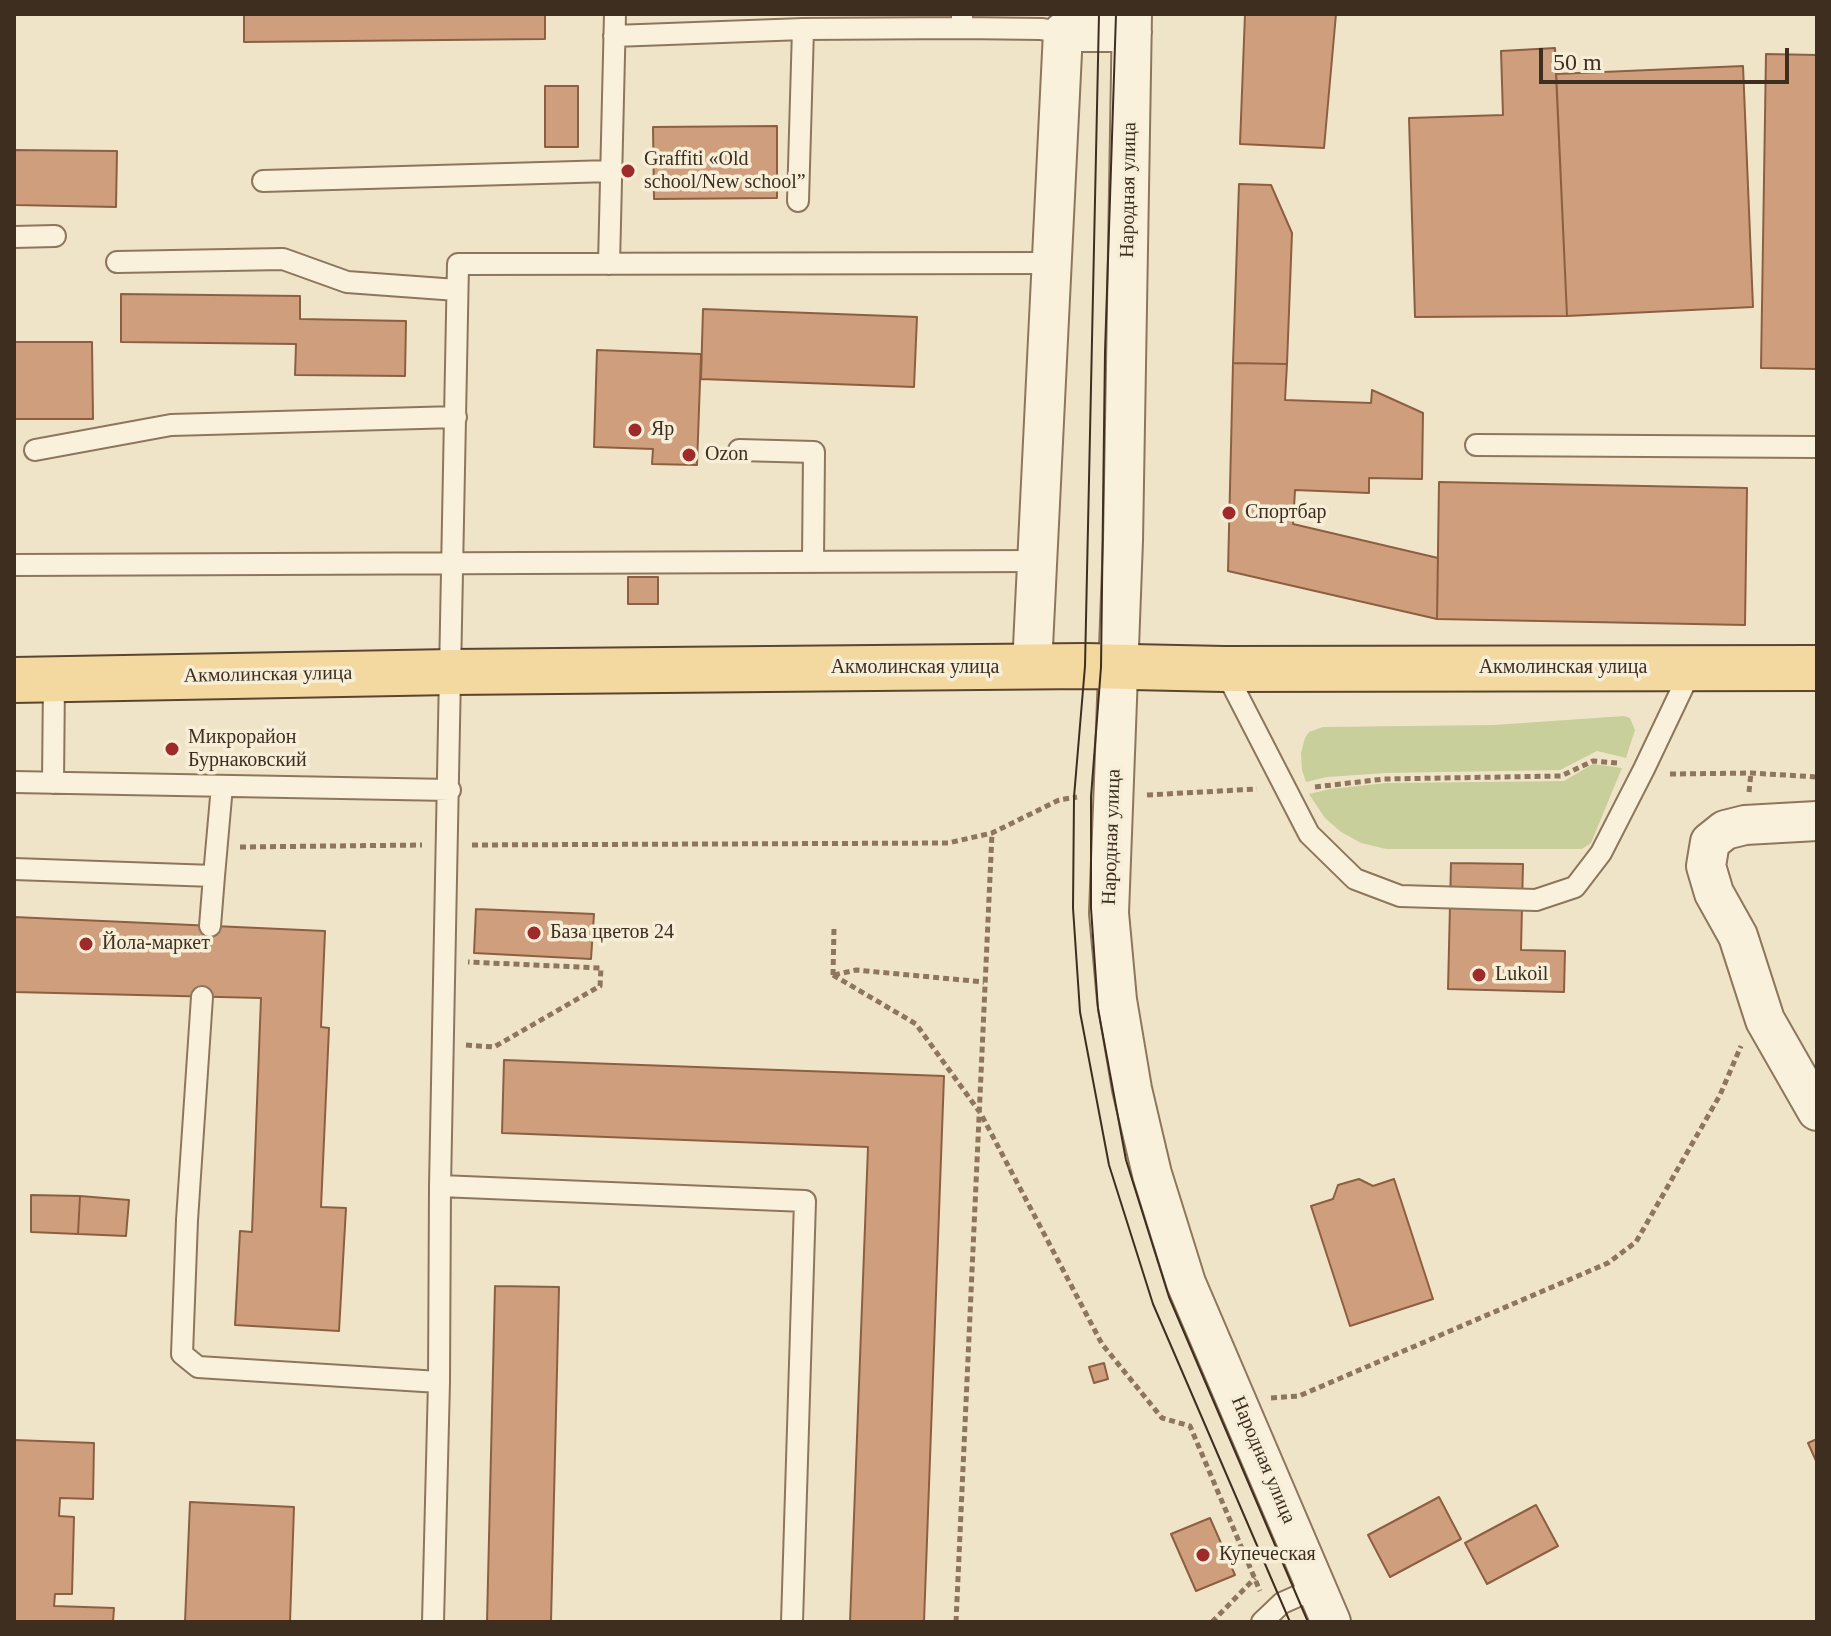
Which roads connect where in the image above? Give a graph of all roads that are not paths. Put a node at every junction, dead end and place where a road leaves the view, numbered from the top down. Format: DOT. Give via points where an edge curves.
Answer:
graph roads {
  1 [pos="615,14"];
  2 [pos="962,21"];
  3 [pos="1132,23"];
  4 [pos="803,29"];
  5 [pos="1063,32"];
  6 [pos="614,36"];
  7 [pos="611,171"];
  8 [pos="263,181"];
  9 [pos="798,201"];
  10 [pos="55,236"];
  11 [pos="14,237"];
  12 [pos="117,262"];
  13 [pos="1050,263"];
  14 [pos="609,264"];
  15 [pos="457,290"];
  16 [pos="456,417"];
  17 [pos="1476,445"];
  18 [pos="1817,447"];
  19 [pos="35,450"];
  20 [pos="739,450"];
  21 [pos="813,561"];
  22 [pos="1037,561"];
  23 [pos="453,562"];
  24 [pos="14,565"];
  25 [pos="1032,667"];
  26 [pos="1118,667"];
  27 [pos="1692,667"];
  28 [pos="1817,668"];
  29 [pos="1224,669"];
  30 [pos="452,672"];
  31 [pos="34,680"];
  32 [pos="14,782"];
  33 [pos="53,783"];
  34 [pos="222,786"];
  35 [pos="450,790"];
  36 [pos="1817,821"];
  37 [pos="14,869"];
  38 [pos="214,876"];
  39 [pos="210,926"];
  40 [pos="202,997"];
  41 [pos="1817,1111"];
  42 [pos="440,1186"];
  43 [pos="439,1382"];
  44 [pos="1324,1605"];
  45 [pos="1266,1618"];
  46 [pos="433,1622"];
  47 [pos="792,1622"];
  1 -- 6 [label="lane"];
  2 -- 4 [label="lane"];
  2 -- 5 [label="lane"];
  3 -- 5 [label="street"];
  3 -- 26 [label="street, Народная улица"];
  4 -- 6 [label="lane"];
  4 -- 9 [label="lane"];
  5 -- 13 [label="street"];
  6 -- 7 [label="lane"];
  7 -- 8 [label="lane"];
  7 -- 14 [label="lane"];
  10 -- 11 [label="lane"];
  12 -- 15 [label="lane" via="283,259 347,282"];
  13 -- 14 [label="lane"];
  13 -- 22 [label="street"];
  14 -- 15 [label="lane" via="458,264"];
  15 -- 16 [label="lane"];
  16 -- 19 [label="lane" via="171,425"];
  16 -- 23 [label="lane"];
  17 -- 18 [label="lane"];
  20 -- 21 [label="lane" via="814,452"];
  21 -- 22 [label="lane"];
  21 -- 23 [label="lane"];
  22 -- 25 [label="street"];
  23 -- 24 [label="lane"];
  23 -- 30 [label="lane"];
  25 -- 26 [label="main road, Акмолинская улица"];
  25 -- 30 [label="main road, Акмолинская улица"];
  26 -- 29 [label="main road, Акмолинская улица"];
  26 -- 44 [label="street, Народная улица" via="1109,913 1132,1089 1186,1283"];
  27 -- 28 [label="main road, Акмолинская улица"];
  27 -- 29 [label="main road, Акмолинская улица"];
  27 -- 29 [label="lane" via="1601,853 1575,887 1536,900 1400,896 1355,879 1309,834"];
  30 -- 31 [label="main road, Акмолинская улица"];
  30 -- 35 [label="lane"];
  31 -- 33 [label="lane"];
  32 -- 33 [label="lane"];
  33 -- 34 [label="lane"];
  34 -- 35 [label="lane"];
  34 -- 38 [label="lane"];
  35 -- 42 [label="lane"];
  36 -- 41 [label="street" via="1725,830 1710,842 1706,866 1738,936 1765,1020"];
  37 -- 38 [label="lane"];
  38 -- 39 [label="lane"];
  40 -- 43 [label="lane" via="182,1354 198,1367"];
  42 -- 43 [label="lane"];
  42 -- 47 [label="lane" via="805,1201"];
  43 -- 46 [label="lane"];
  44 -- 45 [label="lane" via="1282,1603"];
}
